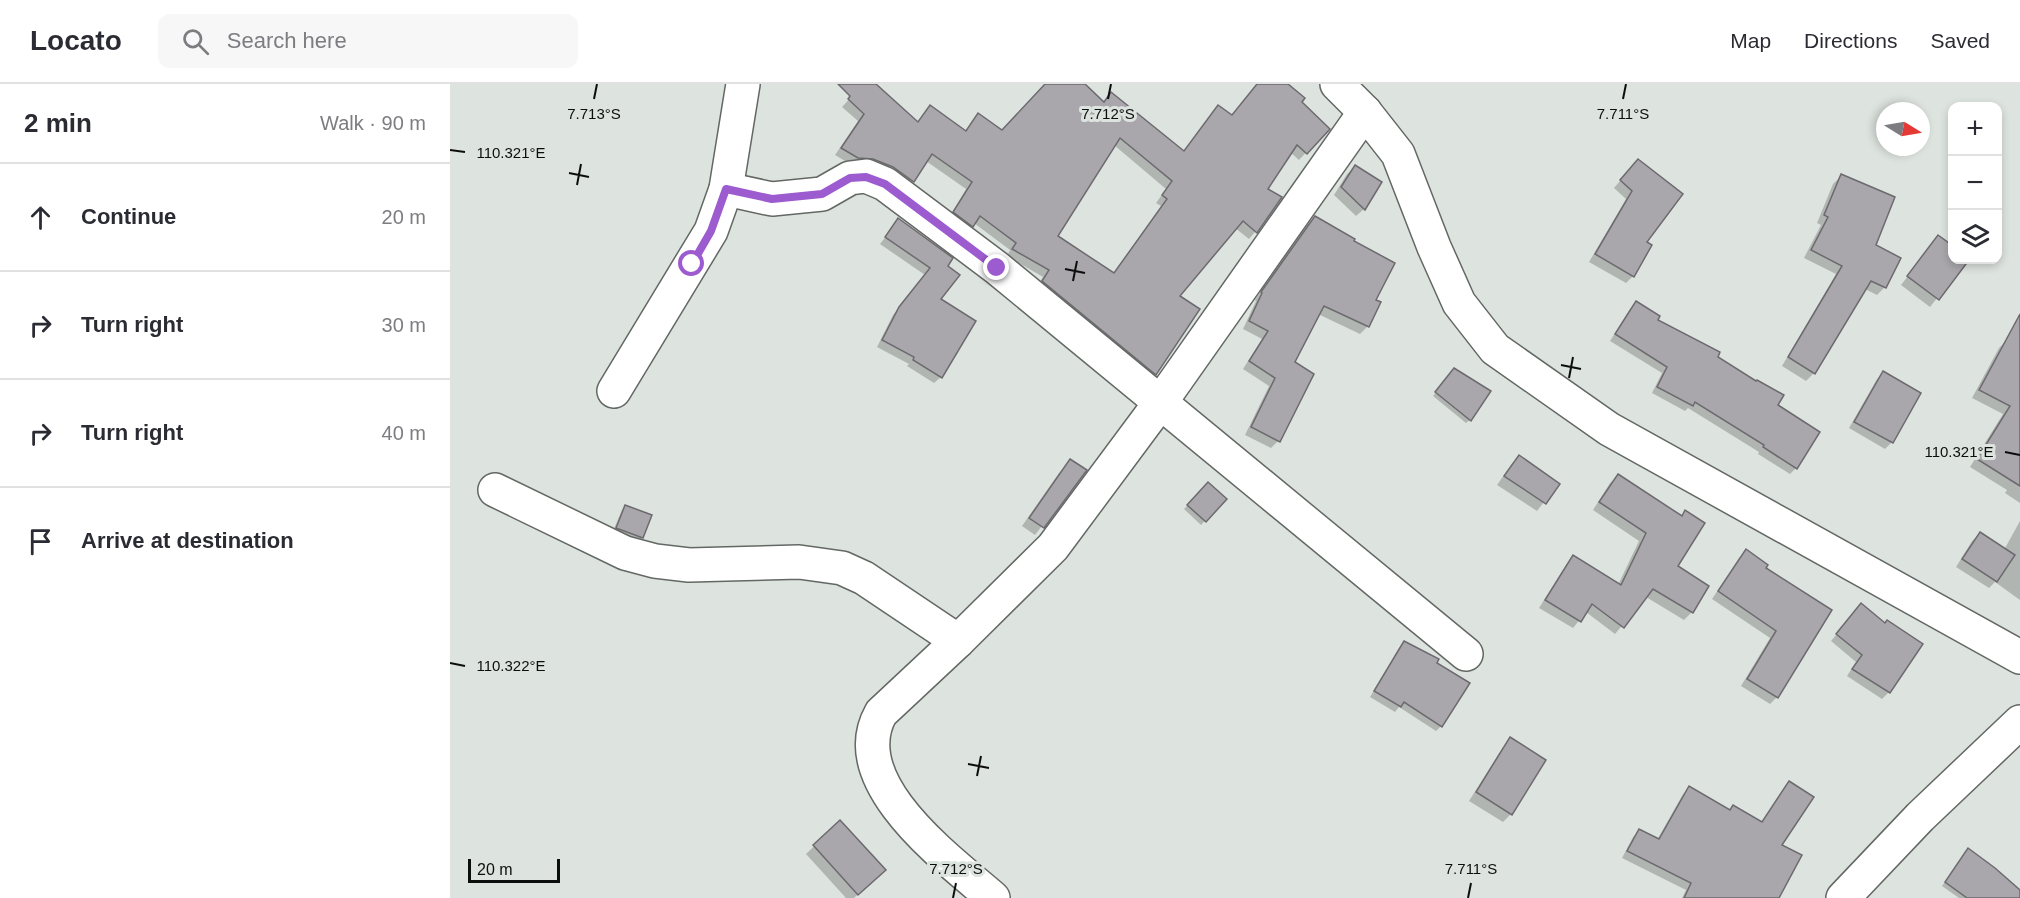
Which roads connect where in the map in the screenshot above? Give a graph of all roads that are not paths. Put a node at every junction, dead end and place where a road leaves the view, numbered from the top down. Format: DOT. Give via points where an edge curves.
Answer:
graph roads {
  1 [pos="743,84"];
  2 [pos="1337,84"];
  3 [pos="1365,112"];
  4 [pos="726,189"];
  5 [pos="614,391"];
  6 [pos="1160,403"];
  7 [pos="495,490"];
  8 [pos="958,641"];
  9 [pos="1466,654"];
  10 [pos="2020,657"];
  11 [pos="2020,722"];
  12 [pos="993,898"];
  13 [pos="1843,898"];
  1 -- 4 [label="street"];
  2 -- 3 [label="street"];
  3 -- 6 [label="street"];
  3 -- 10 [label="street" via="1398,154 1459,303 1495,349 1609,429"];
  4 -- 5 [label="street" via="711,231"];
  4 -- 6 [label="street" via="772,199 822,194 850,178 866,177 885,184 997,268"];
  6 -- 8 [label="street" via="1053,547"];
  6 -- 9 [label="street"];
  7 -- 8 [label="street" via="625,553 655,561 689,565 799,562 842,568 864,578"];
  8 -- 12 [label="street" via="881,713 875,724 872,752 881,779 922,837"];
  11 -- 13 [label="street" via="1920,817"];
}
